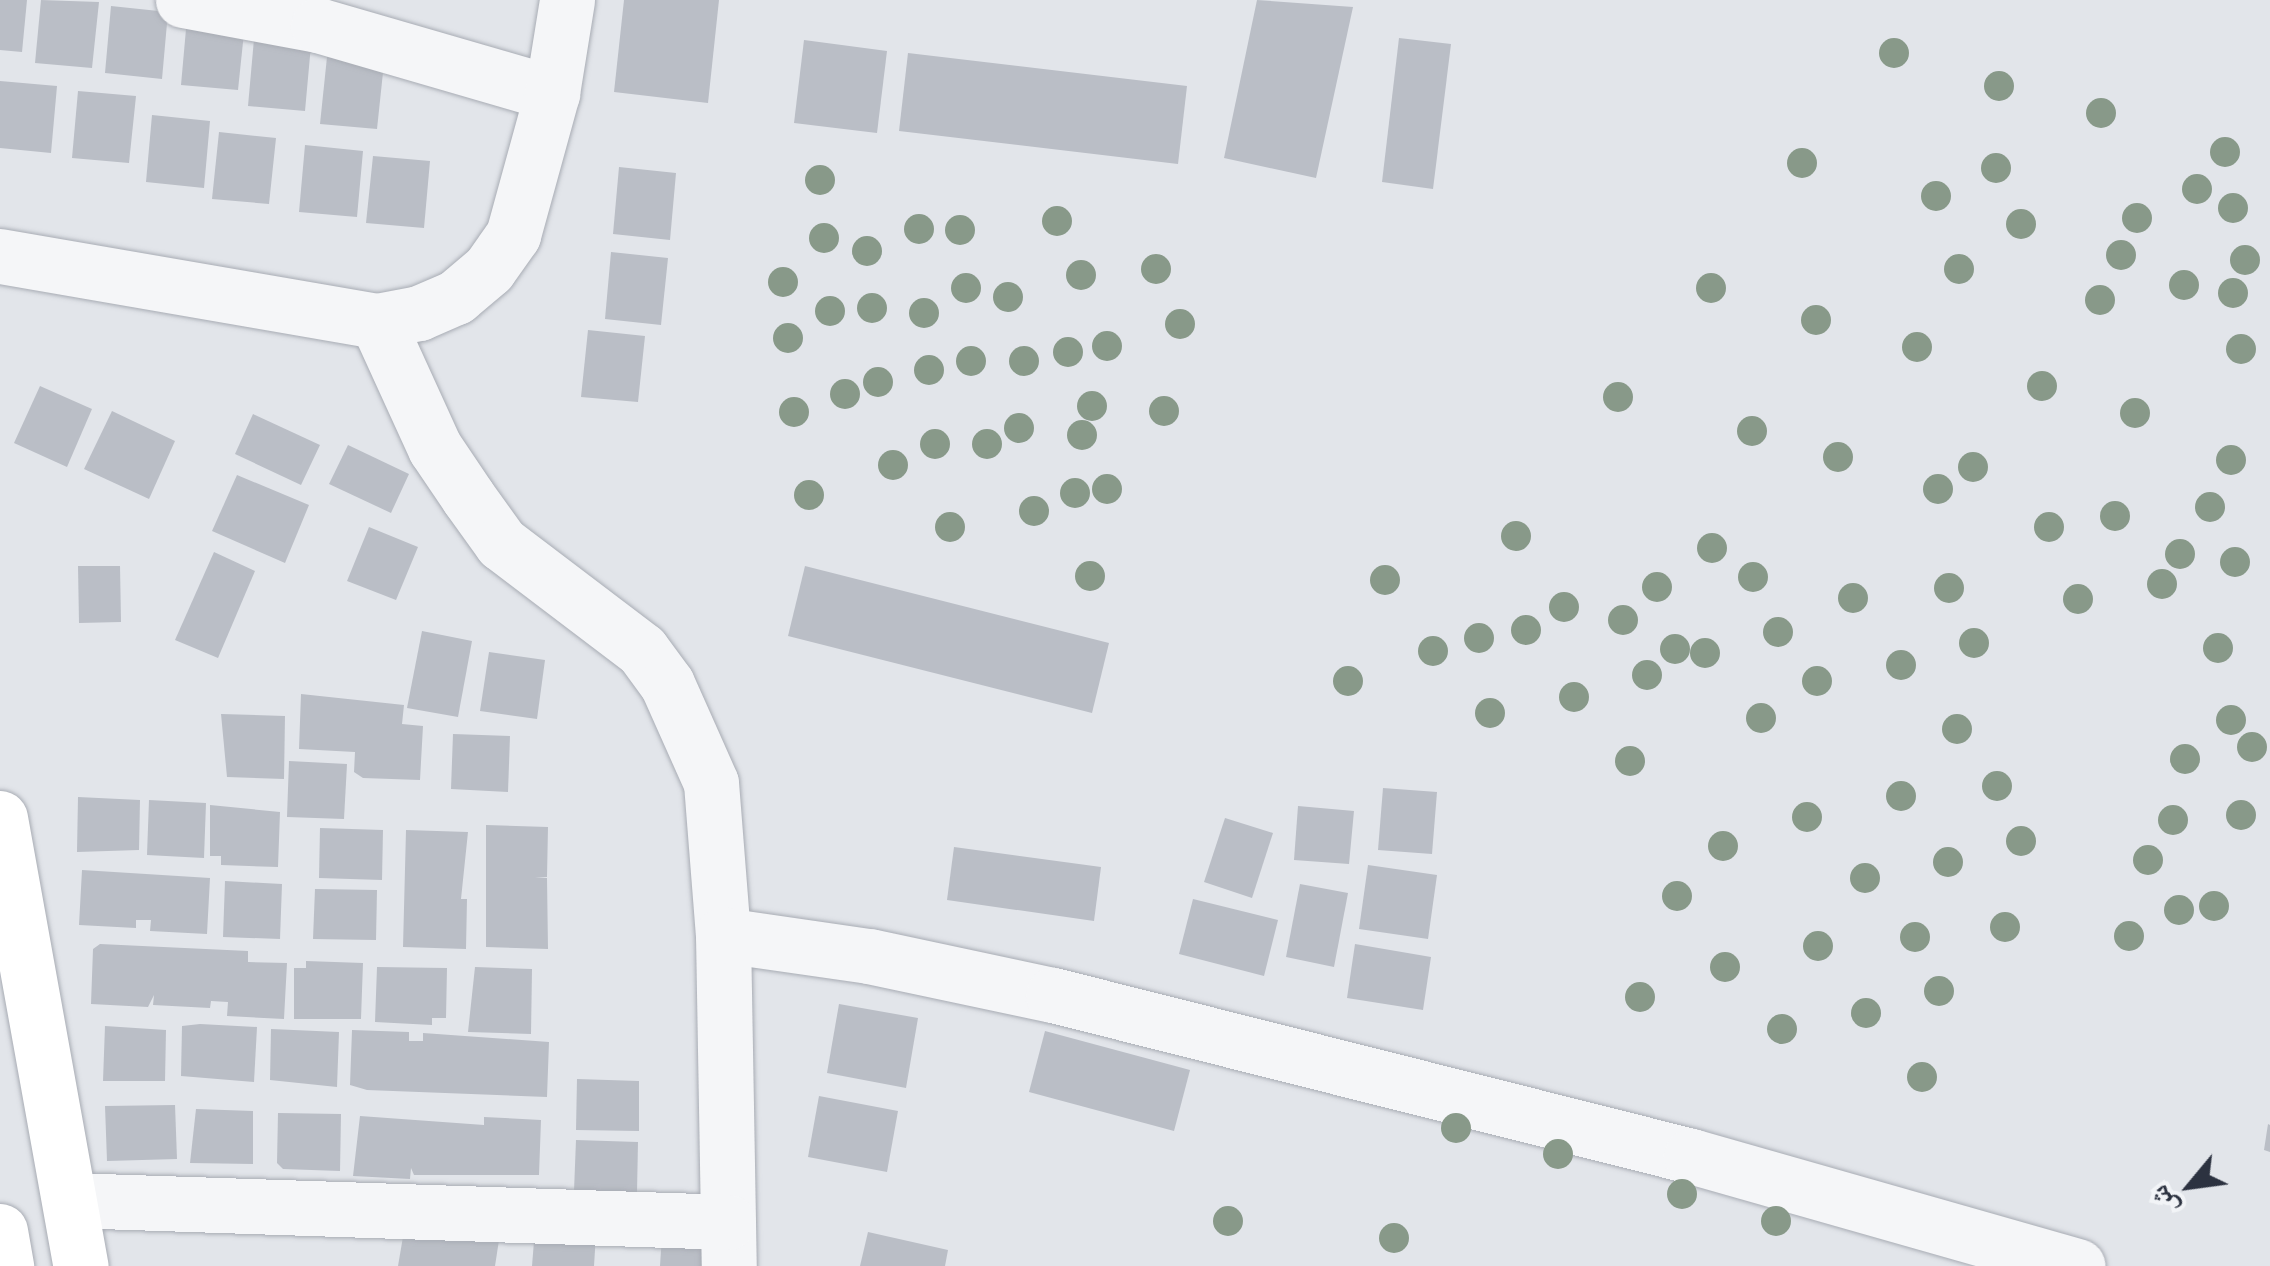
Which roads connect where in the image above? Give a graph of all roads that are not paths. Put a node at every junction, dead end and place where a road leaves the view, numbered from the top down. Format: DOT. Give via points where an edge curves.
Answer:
graph roads {
  1 [pos="567,0"];
  2 [pos="194,1"];
  3 [pos="552,93"];
  4 [pos="0,256"];
  5 [pos="378,321"];
  6 [pos="0,818"];
  7 [pos="723,935"];
  8 [pos="70,1200"];
  9 [pos="0,1231"];
  10 [pos="729,1244"];
  11 [pos="6,1266"];
  12 [pos="81,1266"];
  13 [pos="2078,1266"];
  1 -- 3 [label="street"];
  2 -- 3 [label="street" via="318,25"];
  3 -- 5 [label="street" via="522,209 489,269 456,296 418,314"];
  4 -- 5 [label="street"];
  5 -- 7 [label="street" via="435,448 501,543 619,628 667,684 711,783"];
  6 -- 8 [label="main road"];
  7 -- 10 [label="street"];
  7 -- 13 [label="street" via="869,956 1053,994 1691,1156"];
  8 -- 10 [label="street"];
  8 -- 12 [label="main road"];
  9 -- 11 [label="main road"];
}
